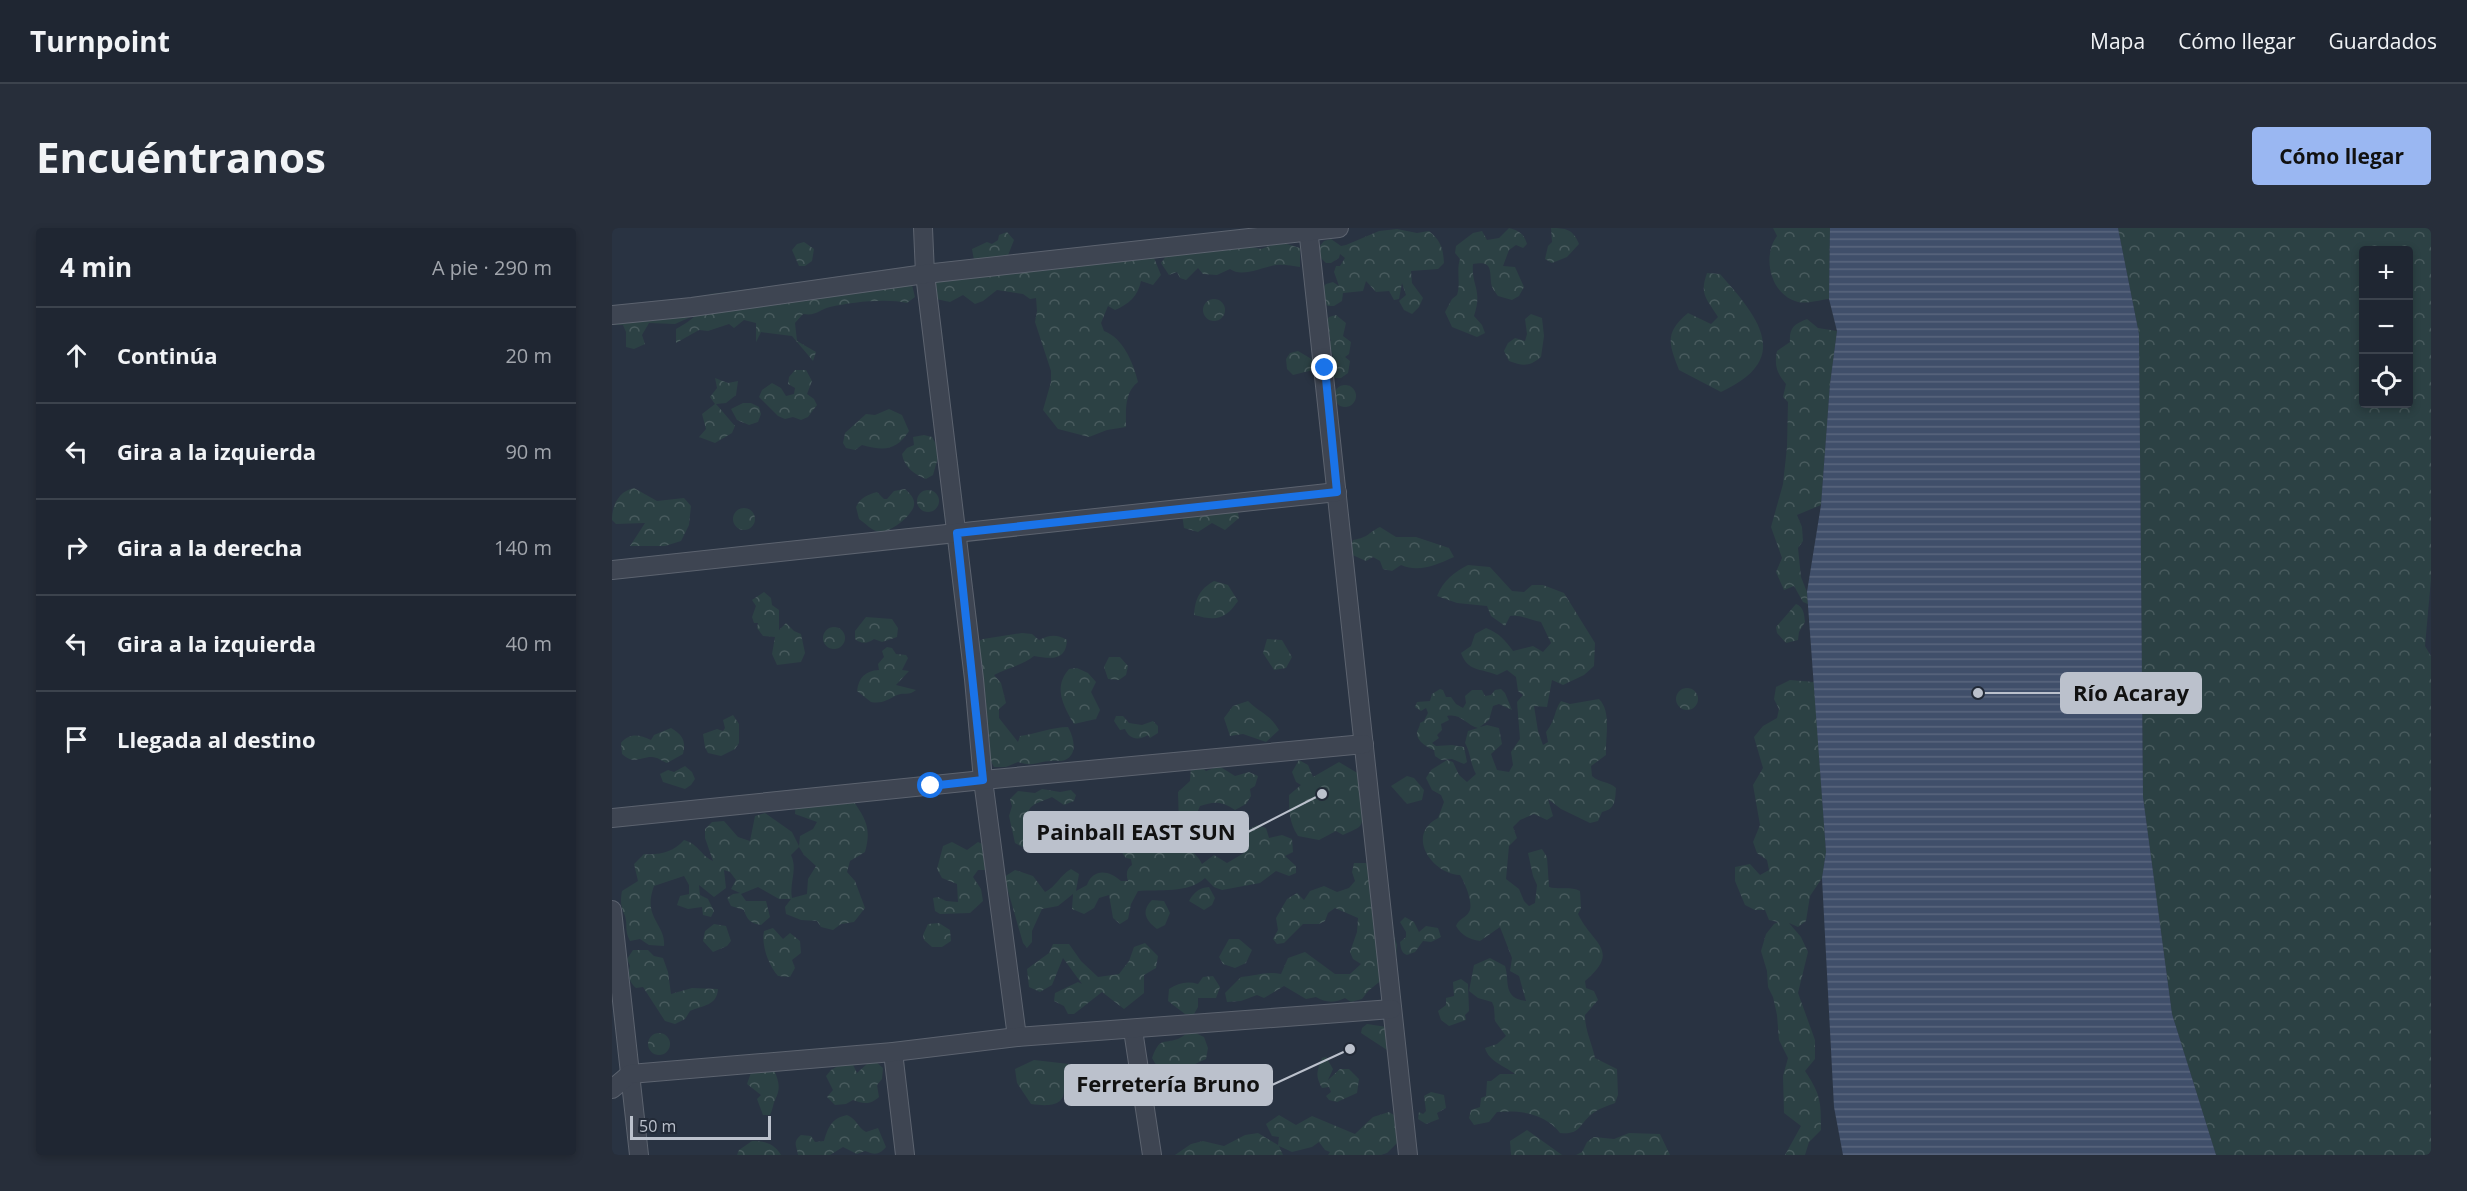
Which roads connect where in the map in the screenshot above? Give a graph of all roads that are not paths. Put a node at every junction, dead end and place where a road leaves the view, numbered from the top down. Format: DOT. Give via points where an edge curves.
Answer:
graph roads {
  1 [pos="923,228"];
  2 [pos="1340,228"];
  3 [pos="1308,230"];
  4 [pos="925,274"];
  5 [pos="612,315"];
  6 [pos="1337,492"];
  7 [pos="957,533"];
  8 [pos="612,570"];
  9 [pos="1364,744"];
  10 [pos="983,780"];
  11 [pos="612,818"];
  12 [pos="612,917"];
  13 [pos="1392,1009"];
  14 [pos="1132,1030"];
  15 [pos="1017,1037"];
  16 [pos="893,1052"];
  17 [pos="630,1074"];
  18 [pos="612,1089"];
  19 [pos="639,1155"];
  20 [pos="905,1155"];
  21 [pos="1152,1155"];
  22 [pos="1408,1155"];
  1 -- 4 [label="street"];
  2 -- 3 [label="street"];
  3 -- 4 [label="street"];
  3 -- 6 [label="street"];
  4 -- 5 [label="street"];
  4 -- 7 [label="street"];
  6 -- 7 [label="street"];
  6 -- 9 [label="street"];
  7 -- 8 [label="street"];
  7 -- 10 [label="street"];
  9 -- 10 [label="street"];
  9 -- 13 [label="street"];
  10 -- 11 [label="street"];
  10 -- 15 [label="street"];
  12 -- 17 [label="street"];
  13 -- 14 [label="street"];
  13 -- 22 [label="street"];
  14 -- 15 [label="street"];
  14 -- 21 [label="street"];
  15 -- 16 [label="street"];
  16 -- 17 [label="street"];
  16 -- 20 [label="street"];
  17 -- 18 [label="street"];
  17 -- 19 [label="street"];
}
